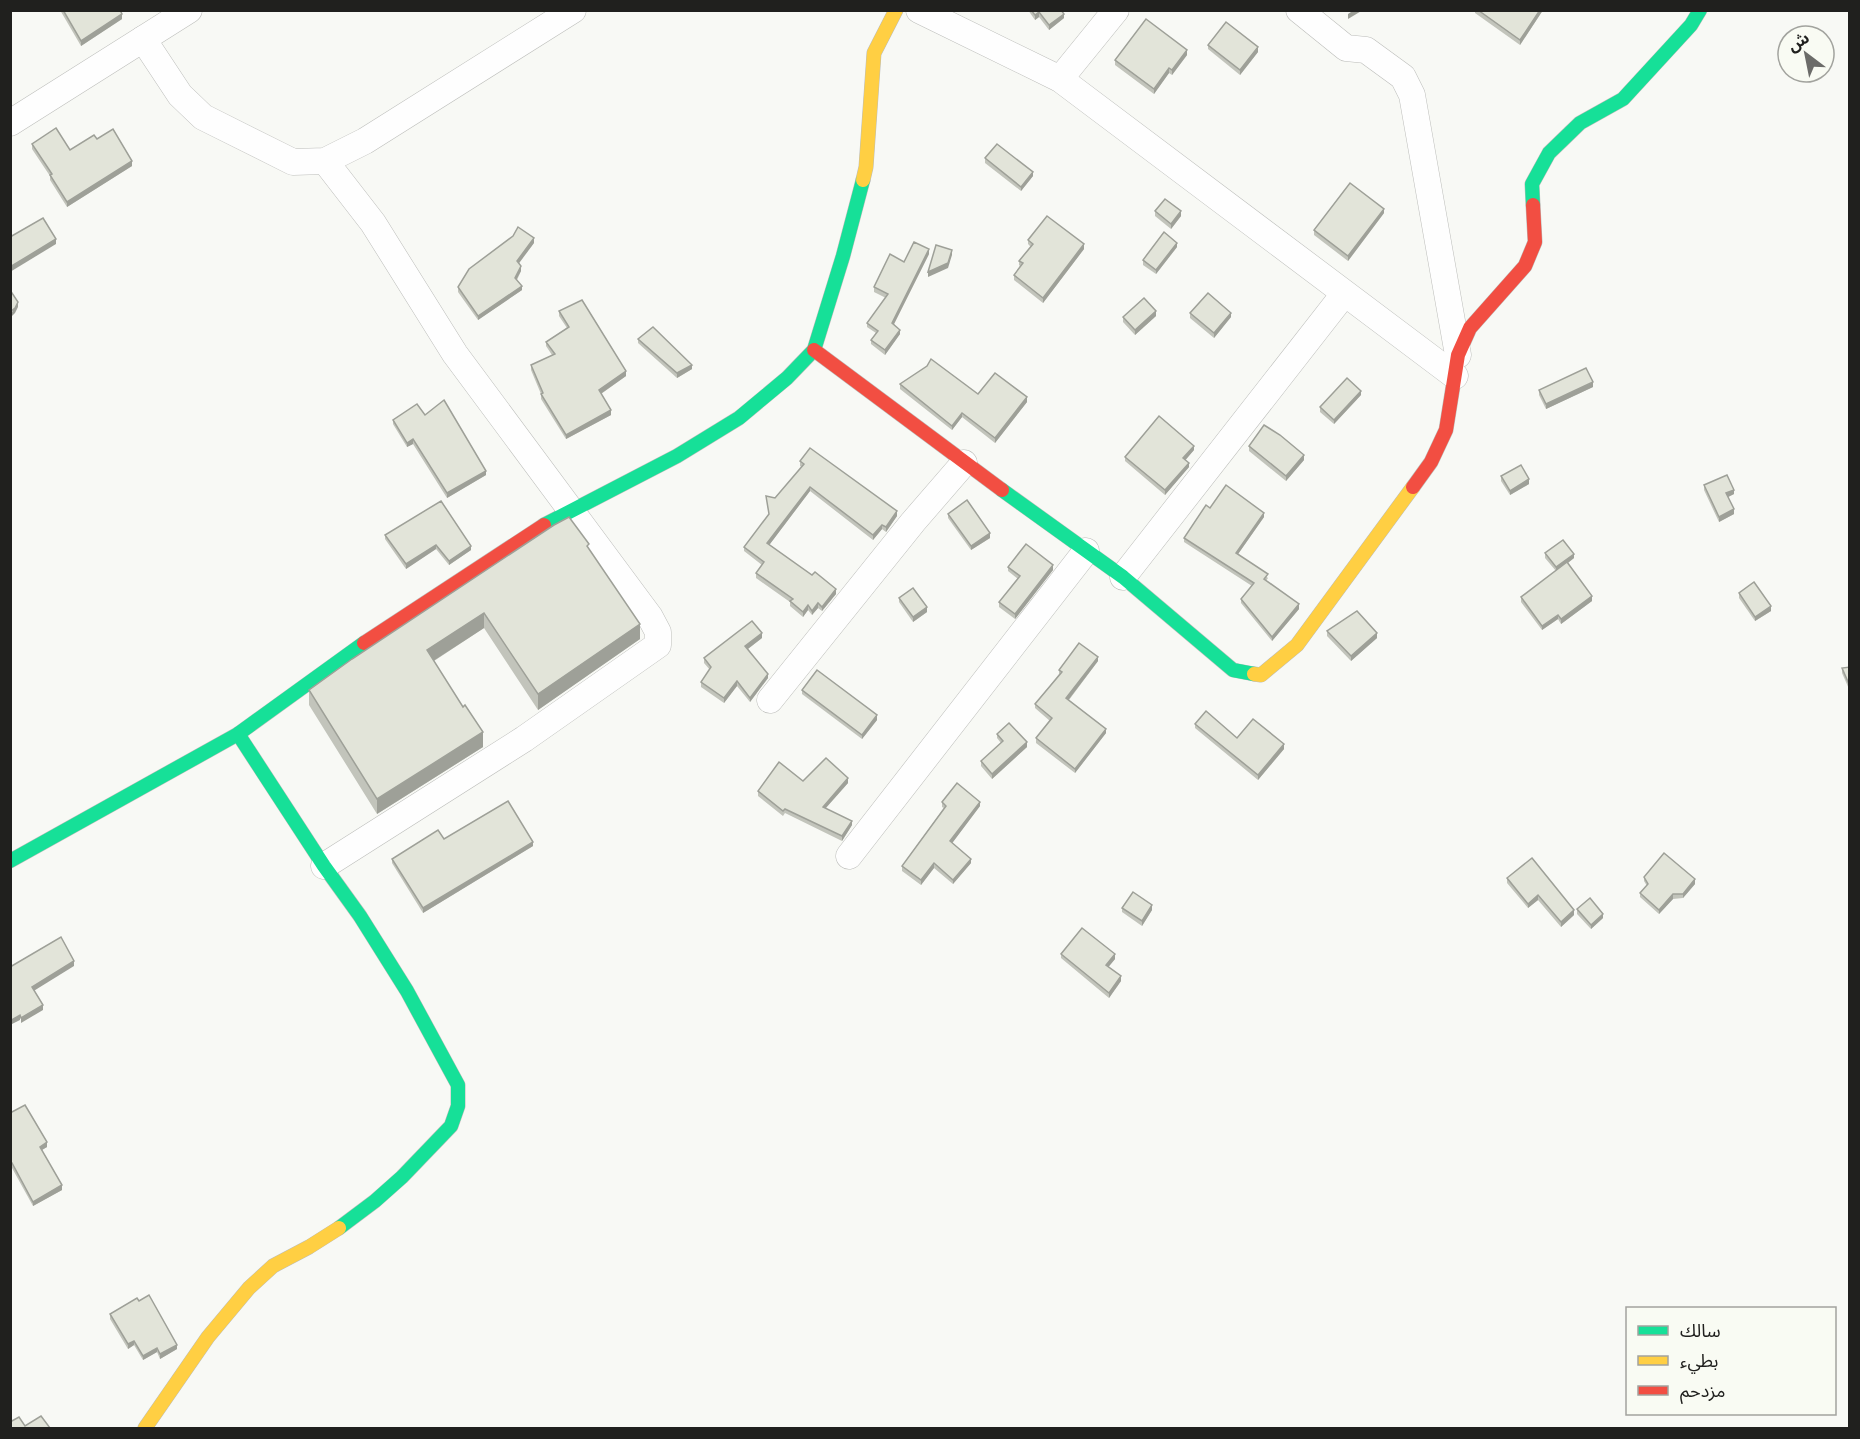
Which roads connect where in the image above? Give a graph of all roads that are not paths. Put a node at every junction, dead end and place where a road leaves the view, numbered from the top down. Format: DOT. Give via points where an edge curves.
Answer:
graph roads {
  1 [pos="573,10"];
  2 [pos="896,10"];
  3 [pos="919,10"];
  4 [pos="1116,10"];
  5 [pos="1299,10"];
  6 [pos="1700,10"];
  7 [pos="186,11"];
  8 [pos="143,39"];
  9 [pos="1060,79"];
  10 [pos="10,123"];
  11 [pos="325,161"];
  12 [pos="1344,294"];
  13 [pos="814,350"];
  14 [pos="1456,366"];
  15 [pos="964,463"];
  16 [pos="571,512"];
  17 [pos="1086,550"];
  18 [pos="1123,577"];
  19 [pos="770,700"];
  20 [pos="238,734"];
  21 [pos="849,856"];
  22 [pos="10,861"];
  23 [pos="324,866"];
  24 [pos="145,1428"];
  1 -- 11 [label="street" via="365,141"];
  2 -- 13 [label="street" via="874,53 866,167"];
  3 -- 9 [label="street"];
  4 -- 9 [label="street"];
  5 -- 14 [label="street" via="1346,48 1366,50 1403,77 1412,95"];
  6 -- 14 [label="street" via="1623,99 1580,123 1549,153 1532,184 1535,242 1525,266 1470,328"];
  7 -- 8 [label="street"];
  8 -- 10 [label="street"];
  8 -- 11 [label="street" via="180,95 203,117 293,162"];
  9 -- 12 [label="street"];
  11 -- 16 [label="street" via="374,223 455,354"];
  12 -- 14 [label="street"];
  12 -- 18 [label="street"];
  13 -- 15 [label="street"];
  13 -- 16 [label="street" via="739,418"];
  14 -- 18 [label="street" via="1446,430 1431,462 1297,645 1261,675 1233,670"];
  15 -- 17 [label="street"];
  15 -- 19 [label="street"];
  16 -- 20 [label="street" via="546,524 341,659"];
  16 -- 23 [label="street" via="650,617 658,632 658,645 524,739"];
  17 -- 18 [label="street"];
  17 -- 21 [label="street"];
  20 -- 22 [label="street"];
  20 -- 23 [label="street"];
  23 -- 24 [label="street" via="393,967 454,1075 459,1095 456,1117 427,1153 375,1201 326,1236 273,1266 249,1288 208,1337"];
}
